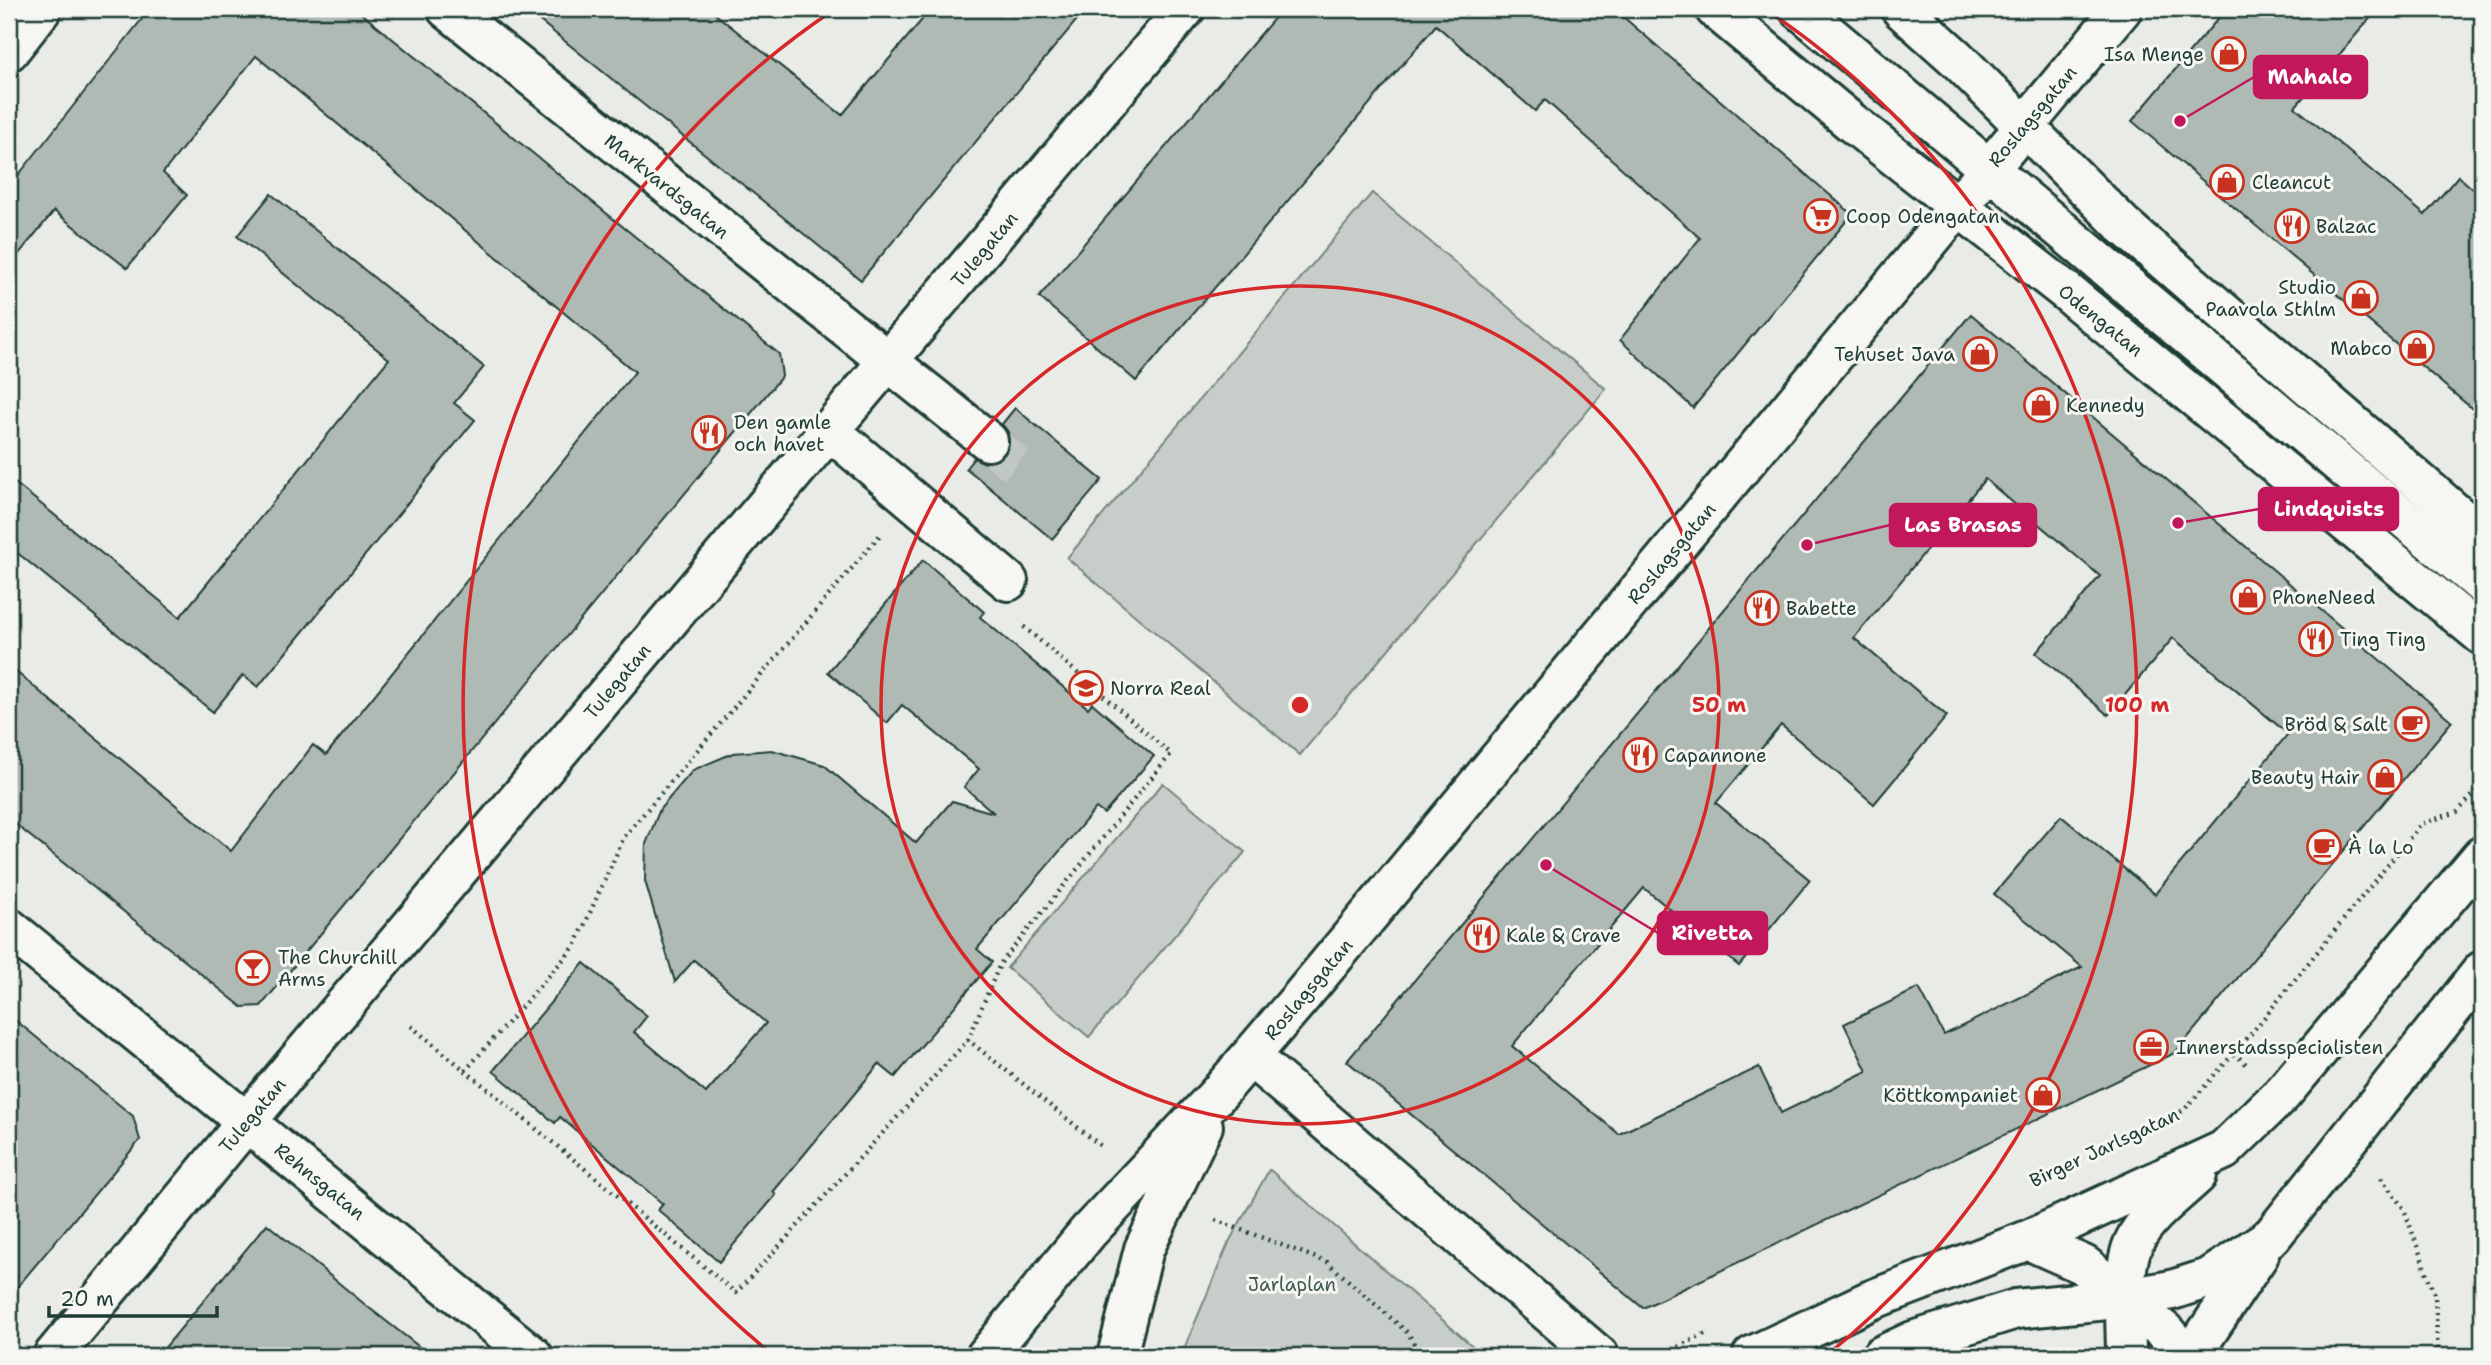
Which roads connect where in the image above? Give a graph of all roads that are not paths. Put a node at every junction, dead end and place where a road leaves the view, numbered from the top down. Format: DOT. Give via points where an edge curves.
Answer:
graph roads {
  1 [pos="42,9"];
  2 [pos="447,9"];
  3 [pos="1185,9"];
  4 [pos="1715,9"];
  5 [pos="1799,9"];
  6 [pos="1901,9"];
  7 [pos="2122,9"];
  8 [pos="9,51"];
  9 [pos="2024,127"];
  10 [pos="1988,169"];
  11 [pos="1958,205"];
  12 [pos="887,362"];
  13 [pos="829,430"];
  14 [pos="988,442"];
  15 [pos="2482,536"];
  16 [pos="1008,581"];
  17 [pos="2482,584"];
  18 [pos="2482,635"];
  19 [pos="2482,856"];
  20 [pos="9,928"];
  21 [pos="2482,971"];
  22 [pos="1251,1057"];
  23 [pos="1217,1096"];
  24 [pos="247,1121"];
  25 [pos="2224,1150"];
  26 [pos="2272,1236"];
  27 [pos="2028,1240"];
  28 [pos="2127,1298"];
  29 [pos="53,1356"];
  30 [pos="533,1356"];
  31 [pos="986,1356"];
  32 [pos="1117,1356"];
  33 [pos="1599,1356"];
  34 [pos="1752,1356"];
  35 [pos="1881,1356"];
  36 [pos="2126,1356"];
  37 [pos="2185,1356"];
  38 [pos="2191,1356"];
  1 -- 8 [label="street"];
  2 -- 12 [label="street, Markvardsgatan"];
  3 -- 12 [label="street, Tulegatan"];
  4 -- 11 [label="street, Odengatan"];
  5 -- 10 [label="street"];
  6 -- 9 [label="street"];
  7 -- 9 [label="street, Roslagsgatan"];
  9 -- 10 [label="street, Roslagsgatan"];
  9 -- 15 [label="street" via="2124,226"];
  10 -- 11 [label="street, Roslagsgatan"];
  10 -- 17 [label="street"];
  11 -- 18 [label="street, Odengatan"];
  11 -- 22 [label="street, Roslagsgatan"];
  12 -- 13 [label="street, Tulegatan"];
  12 -- 14 [label="street, Markvardsgatan"];
  13 -- 16 [label="street"];
  13 -- 24 [label="street, Tulegatan"];
  19 -- 25 [label="street" via="2282,1094"];
  20 -- 24 [label="street, Rehnsgatan"];
  21 -- 26 [label="street"];
  22 -- 23 [label="street, Roslagsgatan"];
  22 -- 33 [label="street"];
  23 -- 31 [label="street, Roslagsgatan" via="1088,1232"];
  23 -- 32 [label="street, Roslagsgatan" via="1144,1249"];
  24 -- 29 [label="street, Tulegatan"];
  24 -- 30 [label="street, Rehnsgatan"];
  25 -- 27 [label="street"];
  25 -- 28 [label="street" via="2151,1218 2133,1243"];
  26 -- 28 [label="street" via="2209,1278"];
  26 -- 38 [label="street"];
  27 -- 28 [label="street" via="2084,1265"];
  27 -- 34 [label="street" via="1871,1300"];
  28 -- 35 [label="street" via="2016,1308"];
  28 -- 36 [label="street"];
  28 -- 37 [label="street" via="2175,1340"];
}
